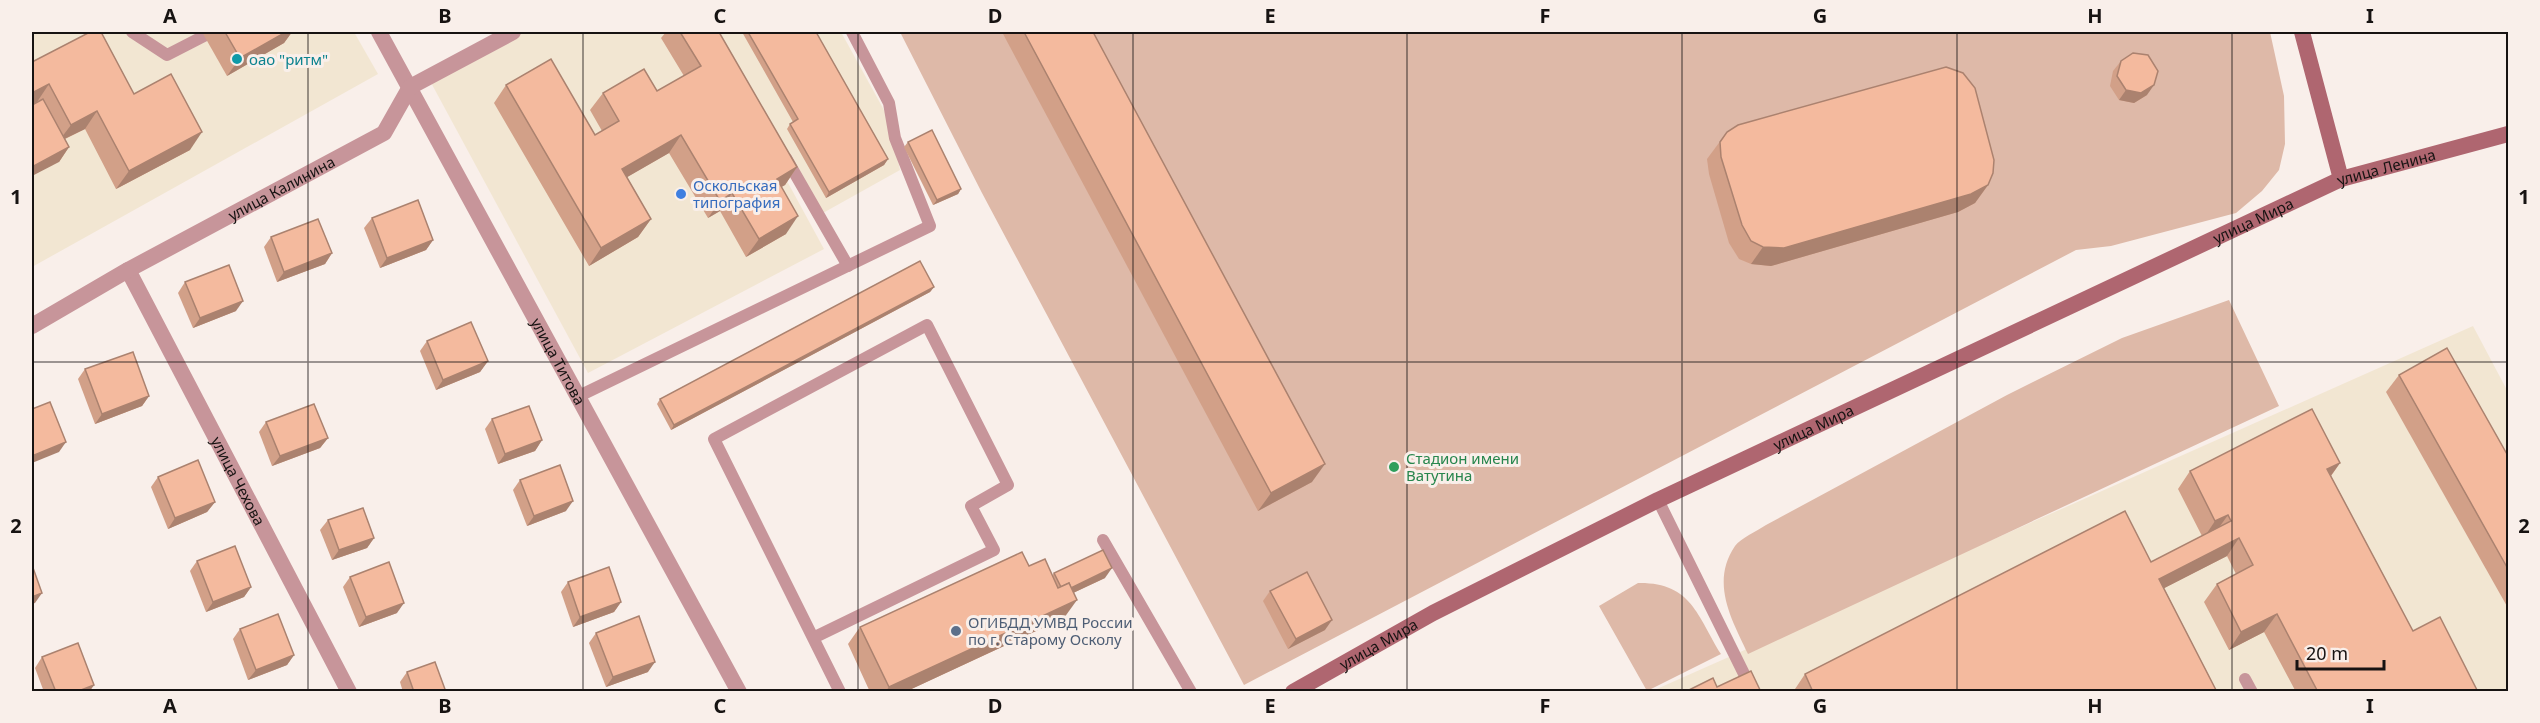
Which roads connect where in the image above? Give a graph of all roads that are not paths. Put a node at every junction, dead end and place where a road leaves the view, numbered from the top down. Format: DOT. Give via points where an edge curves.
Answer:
graph roads {
  1 [pos="132,32"];
  2 [pos="379,32"];
  3 [pos="513,32"];
  4 [pos="852,32"];
  5 [pos="2302,32"];
  6 [pos="204,36"];
  7 [pos="410,87"];
  8 [pos="2506,138"];
  9 [pos="778,144"];
  10 [pos="2341,179"];
  11 [pos="848,266"];
  12 [pos="128,270"];
  13 [pos="32,326"];
  14 [pos="577,397"];
  15 [pos="1658,500"];
  16 [pos="1103,540"];
  17 [pos="813,638"];
  18 [pos="2245,679"];
  19 [pos="349,692"];
  20 [pos="739,692"];
  21 [pos="840,692"];
  22 [pos="1191,692"];
  23 [pos="1293,692"];
  24 [pos="1753,692"];
  25 [pos="2252,692"];
  1 -- 6 [label="lane" via="167,55"];
  2 -- 7 [label="street, улица Титова"];
  3 -- 7 [label="street"];
  4 -- 11 [label="lane" via="889,103 895,138 930,226"];
  5 -- 10 [label="main road, улица Ленина"];
  7 -- 12 [label="street, улица Калинина" via="384,133"];
  7 -- 14 [label="street, улица Титова"];
  8 -- 10 [label="main road, улица Ленина"];
  9 -- 11 [label="lane"];
  10 -- 15 [label="main road, улица Мира"];
  11 -- 14 [label="lane"];
  12 -- 13 [label="street, улица Калинина"];
  12 -- 19 [label="street, улица Чехова"];
  14 -- 20 [label="street, улица Титова"];
  15 -- 23 [label="main road, улица Мира" via="1433,613"];
  15 -- 24 [label="lane"];
  16 -- 22 [label="lane"];
  17 -- 17 [label="lane" via="714,439 927,325 1008,485 971,506 994,550"];
  17 -- 21 [label="lane"];
  18 -- 25 [label="lane"];
}
